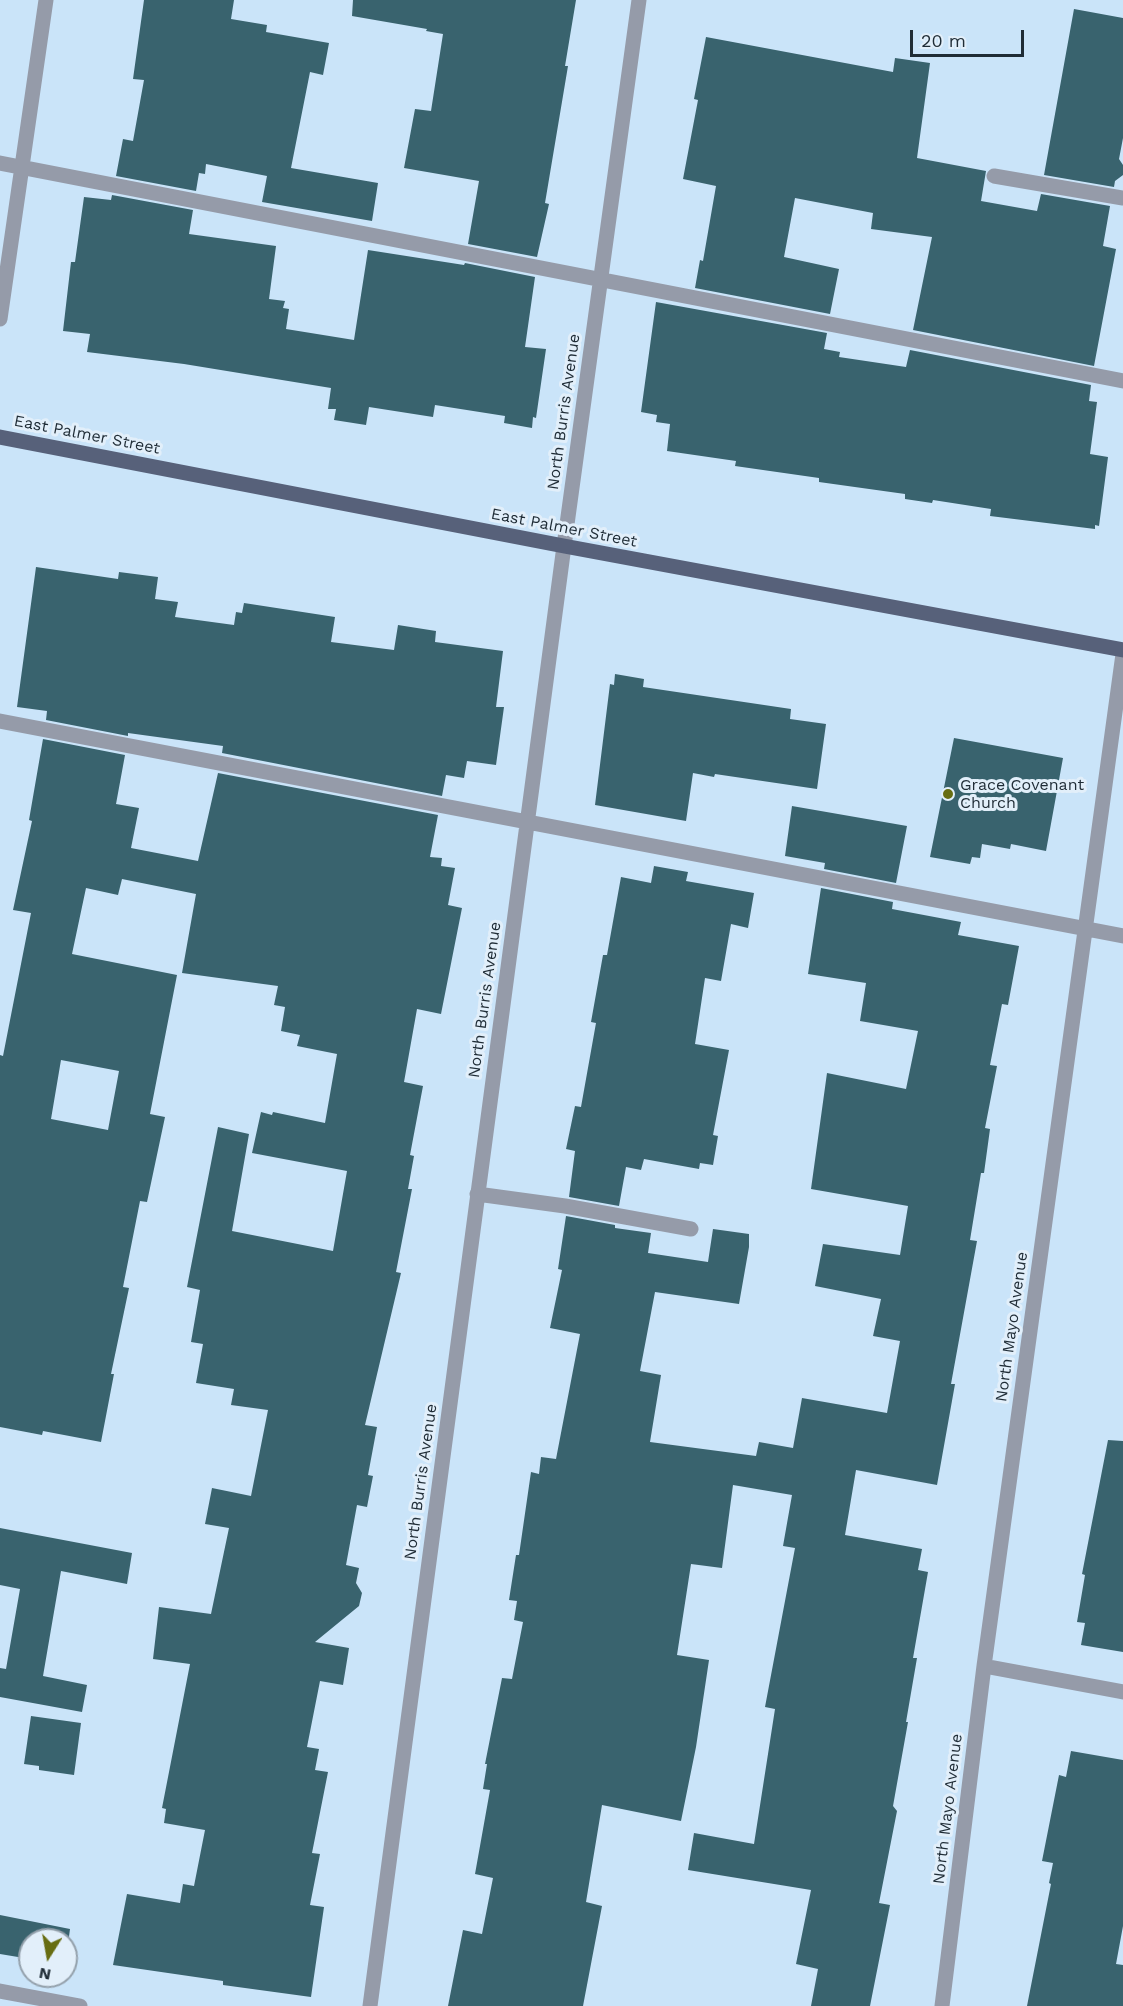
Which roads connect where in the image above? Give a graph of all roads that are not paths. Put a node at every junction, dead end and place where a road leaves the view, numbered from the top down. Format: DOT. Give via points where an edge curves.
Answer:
graph roads {
  1 [pos="46,0"];
  2 [pos="639,0"];
  3 [pos="0,162"];
  4 [pos="22,166"];
  5 [pos="994,176"];
  6 [pos="1123,198"];
  7 [pos="601,280"];
  8 [pos="0,319"];
  9 [pos="1123,381"];
  10 [pos="0,437"];
  11 [pos="564,546"];
  12 [pos="1123,652"];
  13 [pos="0,721"];
  14 [pos="527,822"];
  15 [pos="1085,929"];
  16 [pos="1123,936"];
  17 [pos="477,1194"];
  18 [pos="691,1229"];
  19 [pos="984,1666"];
  20 [pos="1123,1692"];
  21 [pos="0,1991"];
  22 [pos="80,2006"];
  23 [pos="370,2006"];
  24 [pos="942,2006"];
  1 -- 4 [label="street"];
  2 -- 7 [label="street, North Burris Avenue"];
  3 -- 4 [label="street"];
  4 -- 7 [label="street"];
  4 -- 8 [label="street"];
  5 -- 6 [label="street"];
  7 -- 9 [label="street"];
  7 -- 11 [label="street, North Burris Avenue"];
  10 -- 11 [label="main road, East Palmer Street"];
  11 -- 12 [label="main road, East Palmer Street"];
  11 -- 14 [label="street, North Burris Avenue"];
  12 -- 15 [label="street, North Mayo Avenue"];
  13 -- 14 [label="street"];
  14 -- 15 [label="street"];
  14 -- 17 [label="street, North Burris Avenue"];
  15 -- 16 [label="street"];
  15 -- 19 [label="street, North Mayo Avenue"];
  17 -- 18 [label="street"];
  17 -- 23 [label="street, North Burris Avenue"];
  19 -- 20 [label="street"];
  19 -- 24 [label="street, North Mayo Avenue"];
  21 -- 22 [label="street"];
}
